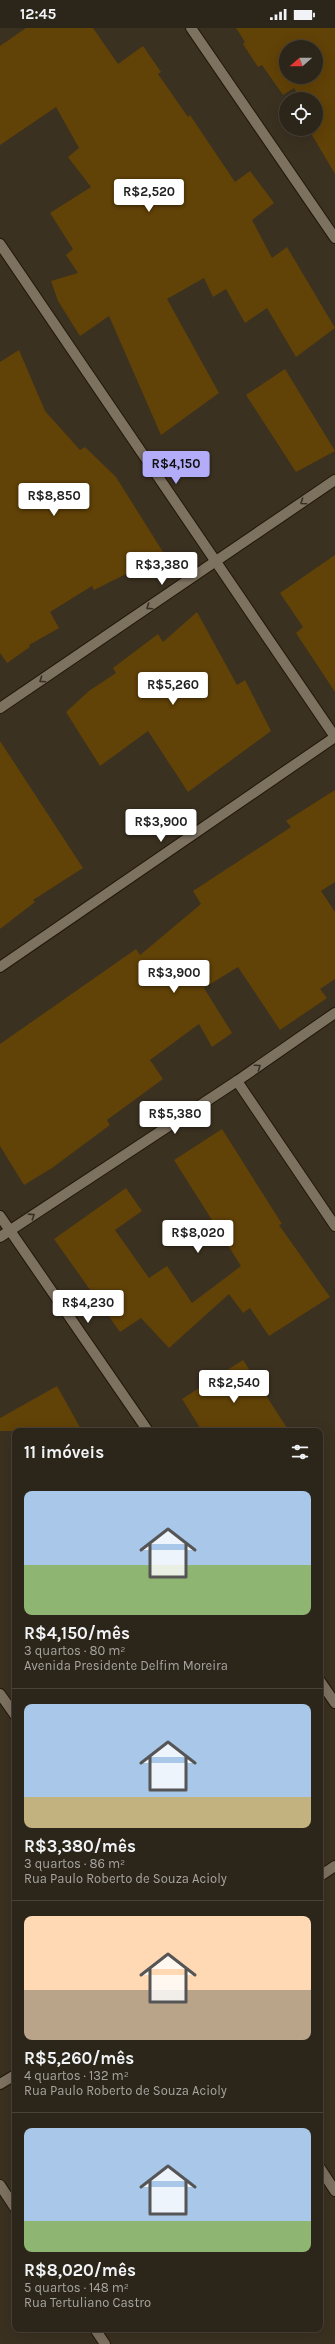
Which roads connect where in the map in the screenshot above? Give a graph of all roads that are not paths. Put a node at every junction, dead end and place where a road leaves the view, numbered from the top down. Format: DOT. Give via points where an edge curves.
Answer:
graph roads {
  1 [pos="191,28"];
  2 [pos="335,238"];
  3 [pos="0,244"];
  4 [pos="335,480"];
  5 [pos="216,563"];
  6 [pos="0,708"];
  7 [pos="335,737"];
  8 [pos="0,967"];
  9 [pos="335,1013"];
  10 [pos="237,1081"];
  11 [pos="0,1216"];
  12 [pos="335,1226"];
  13 [pos="10,1230"];
  14 [pos="0,1237"];
  15 [pos="146,1428"];
  16 [pos="323,1685"];
  17 [pos="0,1694"];
  18 [pos="335,1703"];
  19 [pos="12,1712"];
  20 [pos="335,1866"];
  21 [pos="323,1874"];
  22 [pos="12,2077"];
  23 [pos="0,2084"];
  24 [pos="323,2173"];
  25 [pos="0,2185"];
  26 [pos="335,2191"];
  27 [pos="12,2203"];
  28 [pos="98,2332"];
  29 [pos="105,2344"];
  1 -- 2 [label="street"];
  3 -- 5 [label="street"];
  4 -- 5 [label="street, one-way"];
  5 -- 6 [label="street, one-way"];
  5 -- 7 [label="street"];
  7 -- 8 [label="street"];
  10 -- 9 [label="street, one-way"];
  10 -- 12 [label="street"];
  13 -- 10 [label="street, one-way"];
  11 -- 13 [label="street"];
  13 -- 14 [label="street"];
  13 -- 15 [label="street"];
  16 -- 18 [label="street"];
  17 -- 19 [label="street"];
  20 -- 21 [label="street"];
  22 -- 23 [label="street"];
  24 -- 26 [label="street"];
  25 -- 27 [label="street"];
  28 -- 29 [label="street"];
}
